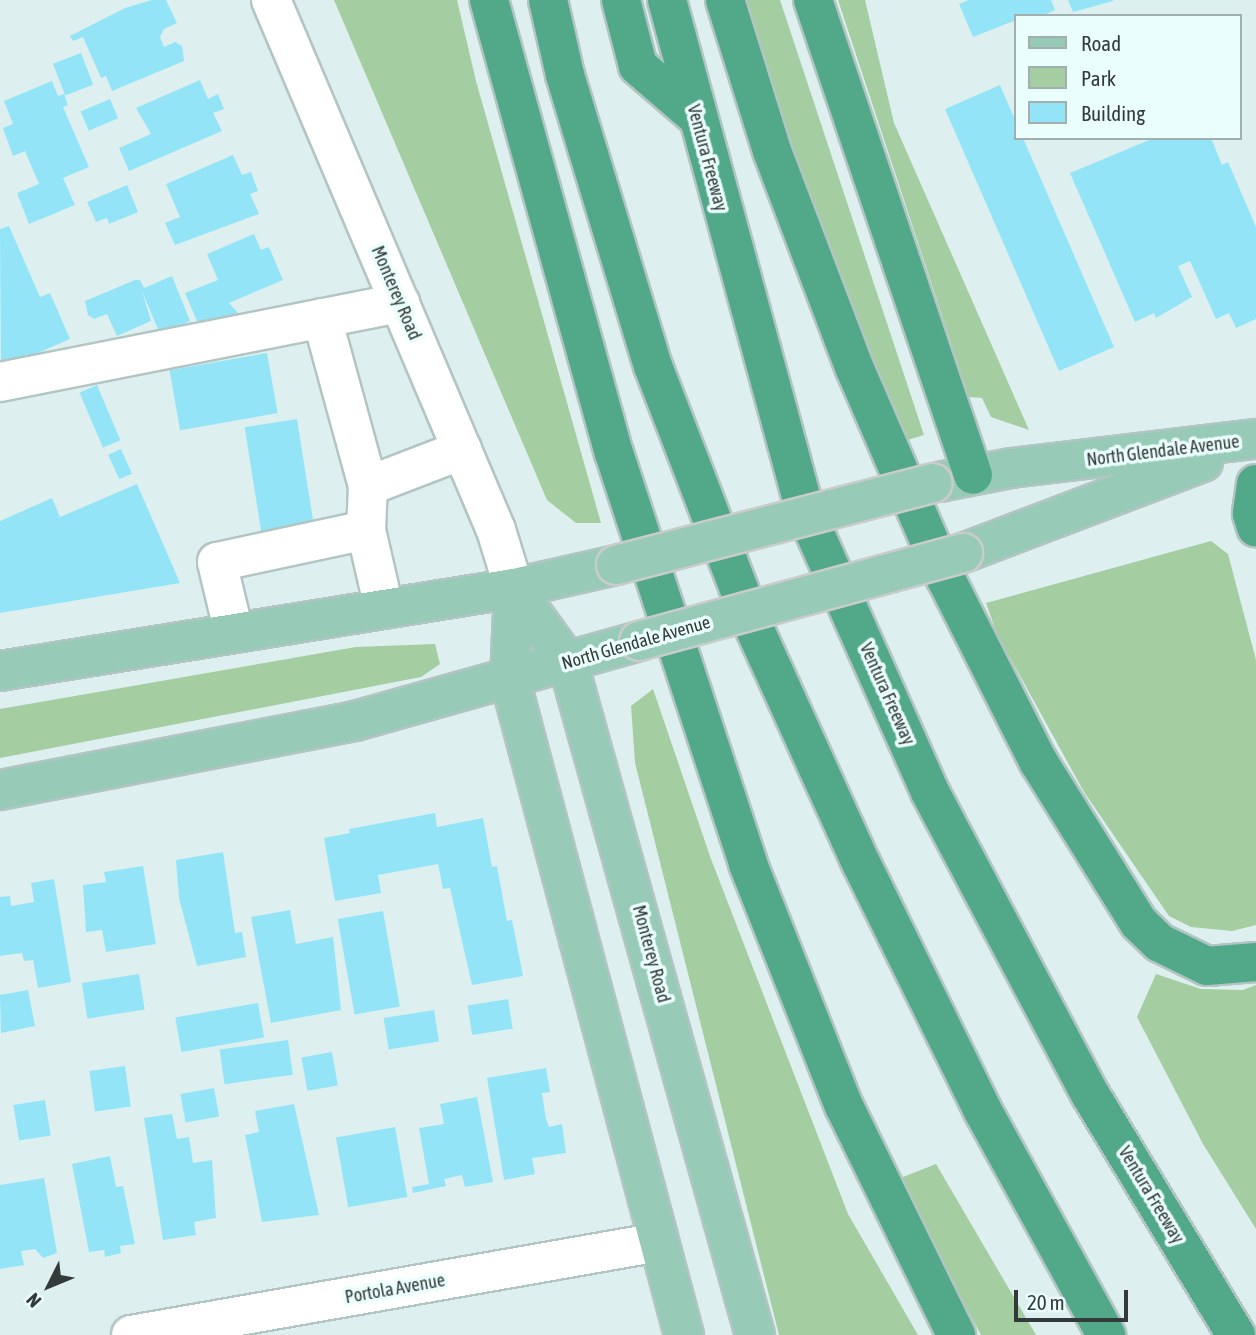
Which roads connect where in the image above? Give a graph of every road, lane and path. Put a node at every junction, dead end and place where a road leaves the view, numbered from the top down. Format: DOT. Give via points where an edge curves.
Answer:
graph roads {
  1 [pos="271,0"];
  2 [pos="489,0"];
  3 [pos="548,0"];
  4 [pos="621,0"];
  5 [pos="667,0"];
  6 [pos="725,0"];
  7 [pos="813,0"];
  8 [pos="696,116"];
  9 [pos="400,303"];
  10 [pos="323,318"];
  11 [pos="0,382"];
  12 [pos="1256,440"];
  13 [pos="462,450"];
  14 [pos="973,475"];
  15 [pos="1256,484"];
  16 [pos="368,486"];
  17 [pos="1256,527"];
  18 [pos="366,530"];
  19 [pos="514,588"];
  20 [pos="384,608"];
  21 [pos="234,633"];
  22 [pos="568,663"];
  23 [pos="0,671"];
  24 [pos="510,680"];
  25 [pos="0,790"];
  26 [pos="1256,962"];
  27 [pos="659,1242"];
  28 [pos="131,1335"];
  29 [pos="684,1335"];
  30 [pos="755,1335"];
  31 [pos="956,1335"];
  32 [pos="1106,1335"];
  33 [pos="1236,1335"];
  1 -- 9 [label="street, Monterey Road"];
  2 -- 31 [label="highway" via="614,453 748,864 866,1155"];
  3 -- 32 [label="highway" via="565,75 653,366 752,622 861,863 983,1111"];
  4 -- 8 [label="highway" via="638,66"];
  5 -- 8 [label="highway, Ventura Freeway"];
  6 -- 26 [label="highway" via="772,151 855,369 946,579 1038,761 1139,923 1171,950 1207,965"];
  7 -- 14 [label="highway"];
  8 -- 33 [label="highway, Ventura Freeway" via="805,511 937,804 1090,1094"];
  9 -- 10 [label="street"];
  9 -- 13 [label="street, Monterey Road"];
  10 -- 11 [label="street"];
  10 -- 16 [label="street"];
  12 -- 14 [label="main road, North Glendale Avenue"];
  12 -- 22 [label="main road, North Glendale Avenue, bridge" via="963,553"];
  13 -- 16 [label="street"];
  13 -- 19 [label="street, Monterey Road"];
  14 -- 19 [label="main road, North Glendale Avenue, bridge"];
  15 -- 17 [label="highway" via="1252,514"];
  16 -- 18 [label="street"];
  18 -- 20 [label="street"];
  18 -- 21 [label="street" via="217,562"];
  19 -- 20 [label="main road, North Glendale Avenue"];
  19 -- 22 [label="main road, Monterey Road"];
  19 -- 24 [label="main road, Monterey Road"];
  20 -- 21 [label="main road, North Glendale Avenue"];
  21 -- 23 [label="main road, North Glendale Avenue"];
  22 -- 24 [label="main road, North Glendale Avenue"];
  22 -- 30 [label="main road, Monterey Road"];
  24 -- 25 [label="main road, North Glendale Avenue" via="355,721"];
  24 -- 27 [label="main road, Monterey Road"];
  27 -- 28 [label="street, Portola Avenue"];
  27 -- 29 [label="main road, Monterey Road"];
}
